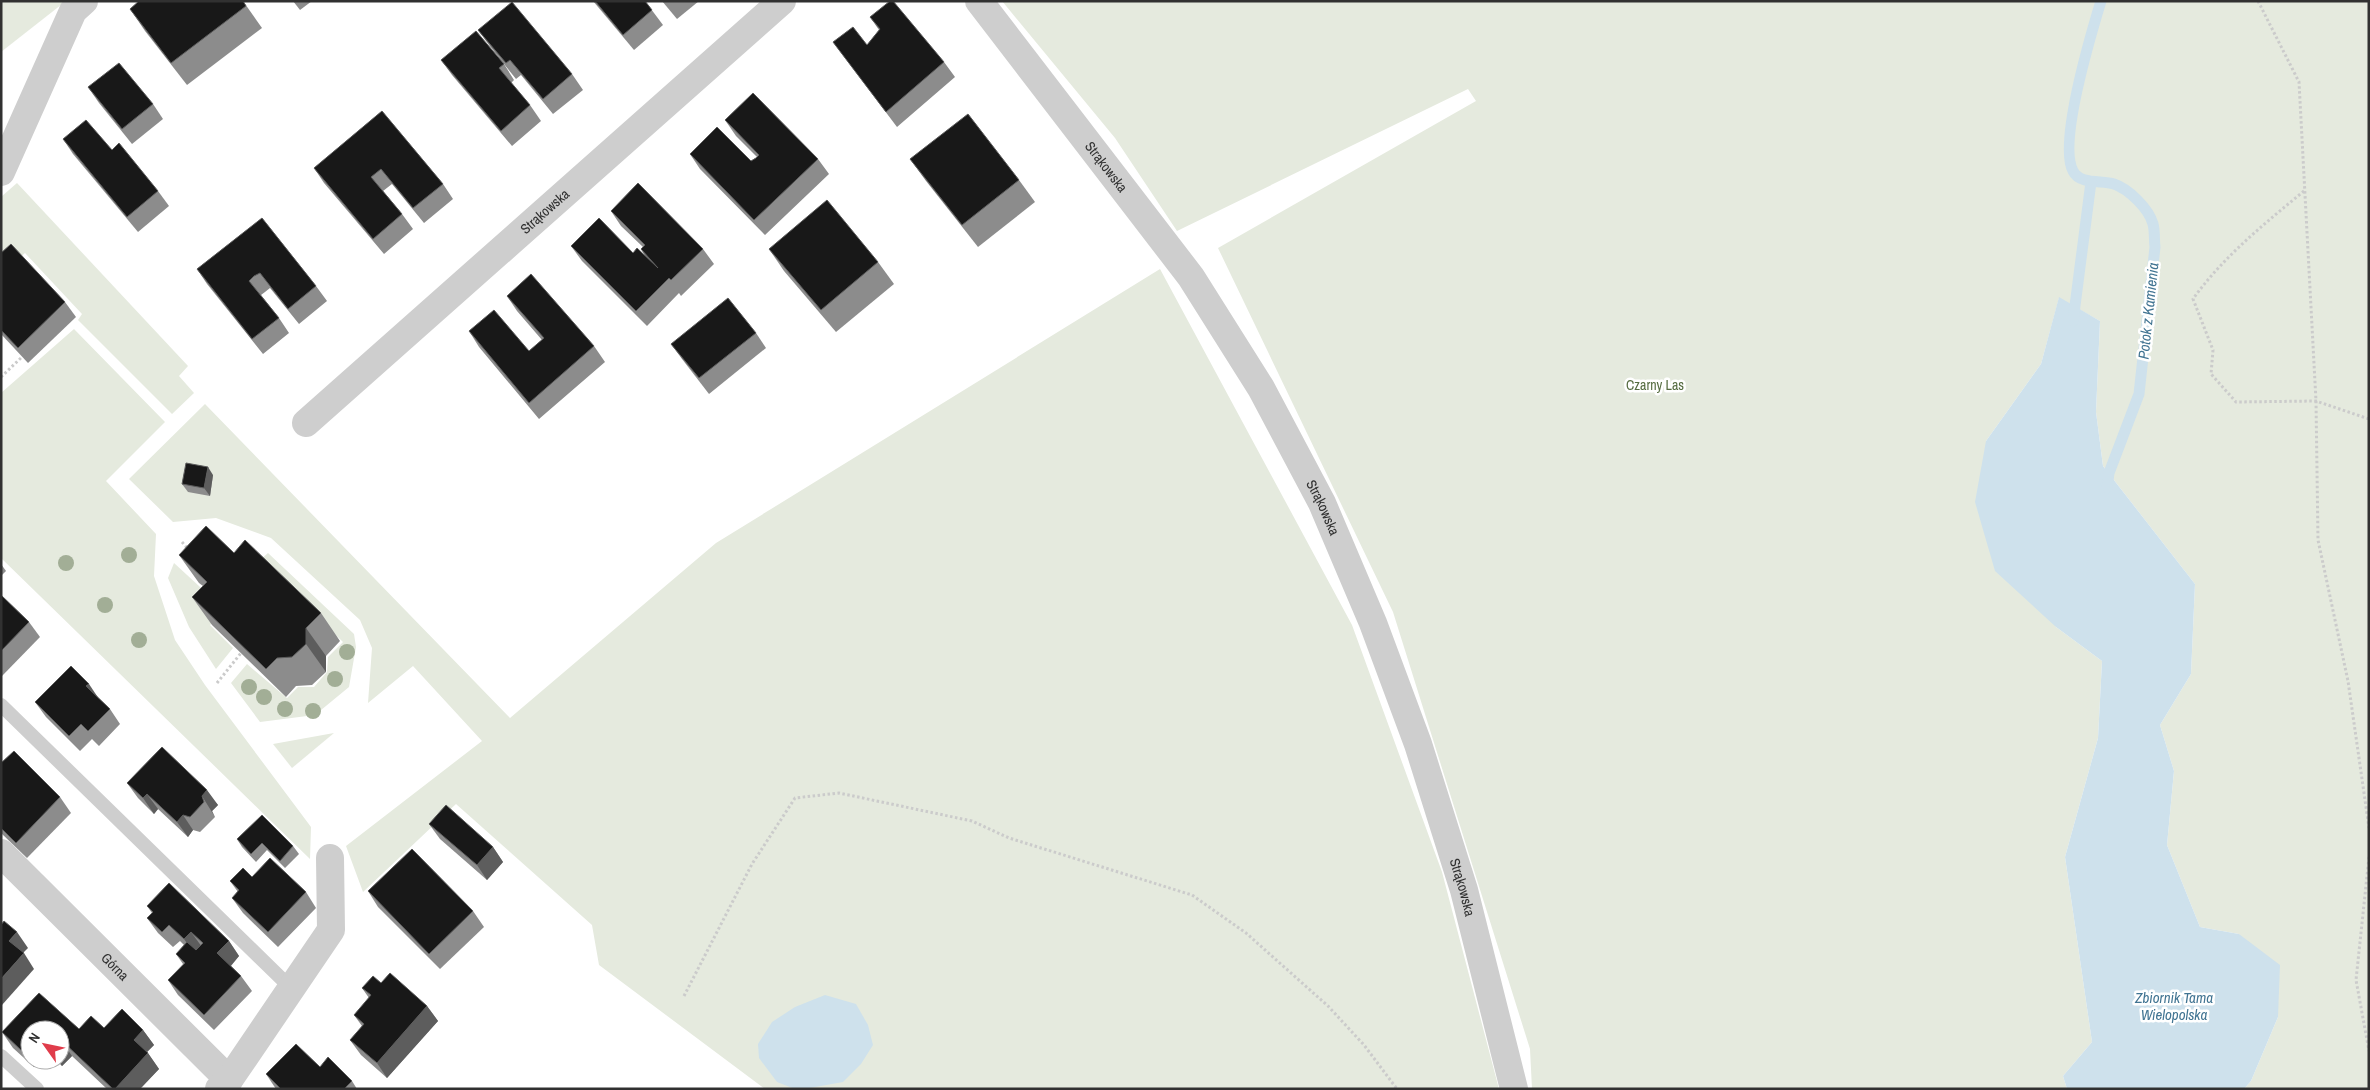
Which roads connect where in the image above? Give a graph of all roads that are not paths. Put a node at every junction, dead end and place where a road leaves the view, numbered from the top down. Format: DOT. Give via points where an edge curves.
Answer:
graph roads {
  1 [pos="84,1"];
  2 [pos="782,1"];
  3 [pos="979,1"];
  4 [pos="4,167"];
  5 [pos="306,423"];
  6 [pos="1,706"];
  7 [pos="1,853"];
  8 [pos="330,858"];
  9 [pos="291,988"];
  10 [pos="1,1056"];
  11 [pos="224,1084"];
  12 [pos="37,1089"];
  13 [pos="1514,1089"];
  1 -- 4 [label="street" via="73,11"];
  2 -- 5 [label="street, Strąkowska"];
  3 -- 13 [label="street, Strąkowska" via="1191,277 1261,388 1322,504 1373,623 1418,744 1464,890"];
  6 -- 9 [label="lane"];
  7 -- 11 [label="street, Górna"];
  8 -- 9 [label="street, Górna" via="331,930"];
  9 -- 11 [label="street, Górna"];
  10 -- 12 [label="lane"];
}
